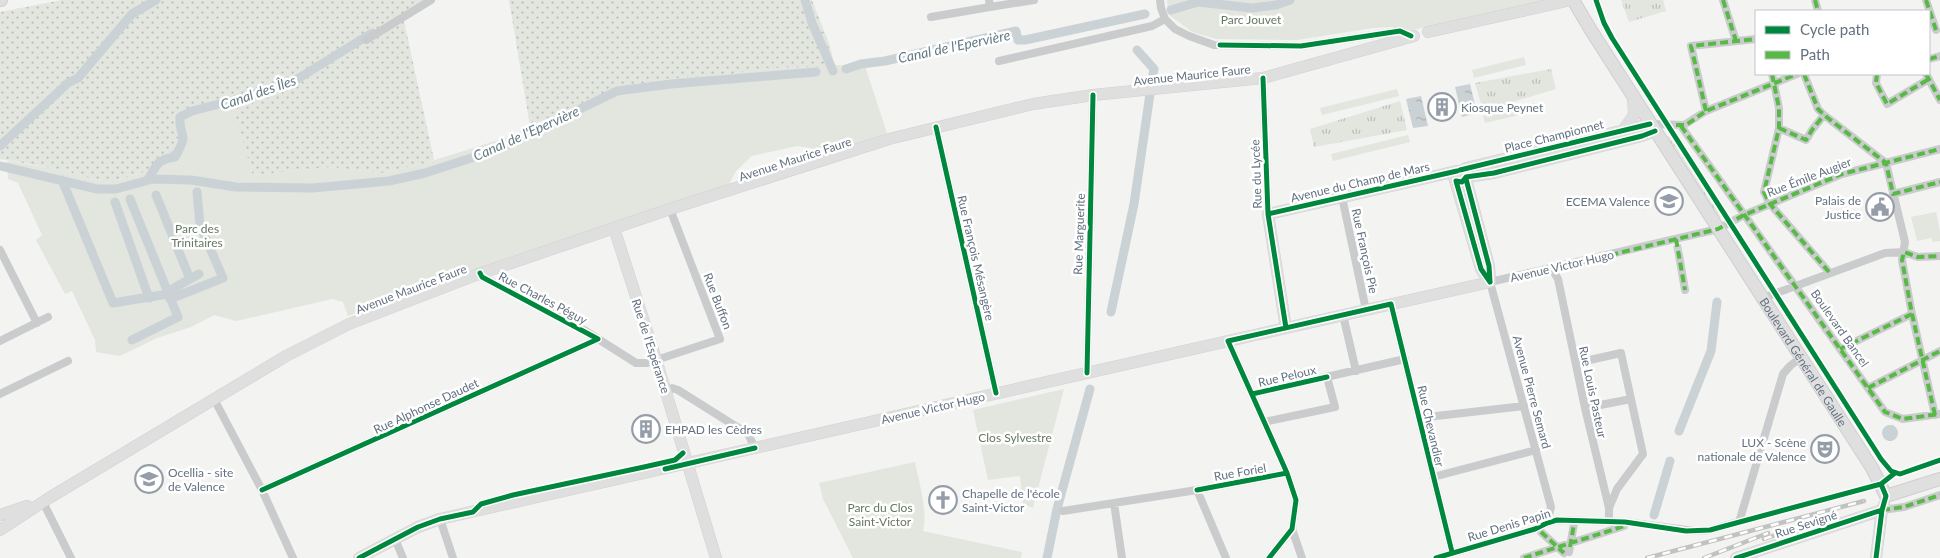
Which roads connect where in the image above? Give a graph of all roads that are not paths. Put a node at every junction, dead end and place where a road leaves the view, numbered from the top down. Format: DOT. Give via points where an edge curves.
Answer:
graph roads {
  1 [pos="431,0"];
  2 [pos="1034,0"];
  3 [pos="1160,0"];
  4 [pos="1572,0"];
  5 [pos="1582,0"];
  6 [pos="1723,0"];
  7 [pos="1559,1"];
  8 [pos="990,4"];
  9 [pos="1930,14"];
  10 [pos="931,18"];
  11 [pos="1165,19"];
  12 [pos="1935,31"];
  13 [pos="1428,32"];
  14 [pos="1592,32"];
  15 [pos="1413,36"];
  16 [pos="1755,39"];
  17 [pos="366,40"];
  18 [pos="1736,41"];
  19 [pos="999,61"];
  20 [pos="1772,75"];
  21 [pos="1795,75"];
  22 [pos="1804,75"];
  23 [pos="1877,75"];
  24 [pos="1928,76"];
  25 [pos="1263,78"];
  26 [pos="1775,83"];
  27 [pos="1093,95"];
  28 [pos="1633,97"];
  29 [pos="1940,100"];
  30 [pos="1706,111"];
  31 [pos="1824,115"];
  32 [pos="1681,126"];
  33 [pos="936,127"];
  34 [pos="1653,128"];
  35 [pos="1779,128"];
  36 [pos="1624,129"];
  37 [pos="1940,149"];
  38 [pos="1886,163"];
  39 [pos="1462,175"];
  40 [pos="1940,182"];
  41 [pos="1893,194"];
  42 [pos="1342,197"];
  43 [pos="1770,204"];
  44 [pos="670,209"];
  45 [pos="1268,214"];
  46 [pos="1744,215"];
  47 [pos="614,228"];
  48 [pos="1718,229"];
  49 [pos="0,250"];
  50 [pos="1904,252"];
  51 [pos="1679,255"];
  52 [pos="1940,256"];
  53 [pos="1552,269"];
  54 [pos="1829,272"];
  55 [pos="480,273"];
  56 [pos="1490,282"];
  57 [pos="1797,286"];
  58 [pos="1685,290"];
  59 [pos="1763,298"];
  60 [pos="1391,304"];
  61 [pos="1366,310"];
  62 [pos="1912,314"];
  63 [pos="1343,315"];
  64 [pos="48,317"];
  65 [pos="37,323"];
  66 [pos="1286,328"];
  67 [pos="598,339"];
  68 [pos="0,340"];
  69 [pos="1228,342"];
  70 [pos="1840,349"];
  71 [pos="1940,351"];
  72 [pos="1801,358"];
  73 [pos="656,359"];
  74 [pos="1405,359"];
  75 [pos="1924,359"];
  76 [pos="68,362"];
  77 [pos="1576,364"];
  78 [pos="1356,371"];
  79 [pos="1087,373"];
  80 [pos="1327,377"];
  81 [pos="1868,388"];
  82 [pos="666,391"];
  83 [pos="0,394"];
  84 [pos="996,394"];
  85 [pos="1252,394"];
  86 [pos="214,399"];
  87 [pos="1632,399"];
  88 [pos="1524,406"];
  89 [pos="1585,408"];
  90 [pos="1938,414"];
  91 [pos="1419,418"];
  92 [pos="1264,422"];
  93 [pos="755,448"];
  94 [pos="1536,450"];
  95 [pos="687,464"];
  96 [pos="1287,474"];
  97 [pos="1433,477"];
  98 [pos="1940,479"];
  99 [pos="262,490"];
  100 [pos="1197,490"];
  101 [pos="1940,495"];
  102 [pos="1886,496"];
  103 [pos="43,502"];
  104 [pos="1114,503"];
  105 [pos="1551,507"];
  106 [pos="1609,508"];
  107 [pos="1063,510"];
  108 [pos="1882,510"];
  109 [pos="440,519"];
  110 [pos="1609,521"];
  111 [pos="2,522"];
  112 [pos="1570,522"];
  113 [pos="1546,523"];
  114 [pos="1624,526"];
  115 [pos="1292,529"];
  116 [pos="1541,532"];
  117 [pos="395,539"];
  118 [pos="1571,543"];
  119 [pos="1557,546"];
  120 [pos="1452,552"];
  121 [pos="71,558"];
  122 [pos="293,558"];
  123 [pos="359,558"];
  124 [pos="403,558"];
  125 [pos="453,558"];
  126 [pos="716,558"];
  127 [pos="1122,558"];
  128 [pos="1226,558"];
  129 [pos="1269,558"];
  130 [pos="1302,558"];
  131 [pos="1436,558"];
  132 [pos="1524,558"];
  133 [pos="1736,558"];
  134 [pos="1876,558"];
  1 -- 17 [label="street"];
  2 -- 8 [label="street"];
  3 -- 11 [label="street"];
  4 -- 7 [label="street"];
  4 -- 14 [label="main road"];
  5 -- 14 [label="main road"];
  6 -- 18 [label="street"];
  7 -- 13 [label="street"];
  8 -- 10 [label="street"];
  9 -- 12 [label="street"];
  11 -- 15 [label="street" via="1174,29 1214,45 1300,46 1400,31"];
  11 -- 19 [label="street" via="1152,26"];
  14 -- 28 [label="main road, Boulevard Général de Gaulle"];
  15 -- 25 [label="street, Avenue Maurice Faure"];
  16 -- 18 [label="street"];
  18 -- 30 [label="street" via="1691,46"];
  20 -- 26 [label="street"];
  21 -- 26 [label="street"];
  22 -- 31 [label="street" via="1818,109"];
  23 -- 24 [label="street" via="1876,83 1887,104"];
  24 -- 29 [label="street"];
  25 -- 27 [label="street, Avenue Maurice Faure"];
  25 -- 45 [label="street, Rue du Lycée"];
  26 -- 30 [label="street"];
  26 -- 35 [label="street"];
  27 -- 33 [label="street, Avenue Maurice Faure" via="1033,104"];
  27 -- 79 [label="street, Rue Marguerite"];
  28 -- 34 [label="main road, Boulevard Général de Gaulle"];
  28 -- 36 [label="street" via="1634,114"];
  30 -- 32 [label="street"];
  31 -- 35 [label="street" via="1806,140"];
  31 -- 38 [label="street"];
  32 -- 34 [label="street"];
  32 -- 46 [label="street, Boulevard Bancel"];
  33 -- 44 [label="street, Avenue Maurice Faure"];
  33 -- 84 [label="street, Rue François Mésangère"];
  34 -- 36 [label="street, Place Championnet"];
  34 -- 39 [label="street, Place Championnet" via="1642,136 1494,173"];
  34 -- 48 [label="main road, Boulevard Général de Gaulle"];
  35 -- 43 [label="street" via="1764,192"];
  36 -- 39 [label="street, Place Championnet" via="1466,168"];
  37 -- 38 [label="street, Rue Émile Augier"];
  38 -- 41 [label="street"];
  38 -- 43 [label="street, Rue Émile Augier" via="1842,174"];
  39 -- 42 [label="street, Avenue du Champ de Mars"];
  39 -- 56 [label="street" via="1480,269"];
  40 -- 41 [label="street"];
  41 -- 50 [label="street" via="1905,242"];
  42 -- 45 [label="street, Avenue du Champ de Mars"];
  42 -- 61 [label="street, Rue François Pie"];
  43 -- 46 [label="street, Rue Émile Augier"];
  43 -- 54 [label="street"];
  44 -- 47 [label="street, Avenue Maurice Faure"];
  44 -- 73 [label="street, Rue Buffon" via="720,339"];
  45 -- 66 [label="street, Rue du Lycée"];
  46 -- 48 [label="street, Rue Émile Augier"];
  46 -- 57 [label="street, Boulevard Bancel"];
  47 -- 55 [label="street, Avenue Maurice Faure"];
  47 -- 73 [label="street, Rue de l'Espérance"];
  48 -- 53 [label="street, Avenue Victor Hugo" via="1676,242"];
  48 -- 59 [label="main road, Boulevard Général de Gaulle"];
  49 -- 65 [label="street"];
  50 -- 52 [label="street" via="1918,257"];
  50 -- 54 [label="street" via="1885,253"];
  50 -- 62 [label="street" via="1902,260"];
  51 -- 58 [label="street"];
  53 -- 56 [label="street, Avenue Victor Hugo"];
  53 -- 77 [label="street, Rue Louis Pasteur" via="1558,279"];
  54 -- 57 [label="street"];
  55 -- 67 [label="street, Rue Charles Péguy" via="482,277"];
  55 -- 86 [label="street, Avenue Maurice Faure" via="350,324 286,356"];
  56 -- 60 [label="street, Avenue Victor Hugo"];
  56 -- 88 [label="street, Avenue Pierre Semard"];
  57 -- 59 [label="street"];
  57 -- 70 [label="street, Boulevard Bancel"];
  59 -- 72 [label="main road, Boulevard Général de Gaulle"];
  60 -- 61 [label="street, Avenue Victor Hugo"];
  60 -- 74 [label="street, Rue Chevandier"];
  61 -- 63 [label="street, Avenue Victor Hugo"];
  62 -- 70 [label="street"];
  62 -- 75 [label="street"];
  63 -- 66 [label="street, Avenue Victor Hugo"];
  63 -- 78 [label="street"];
  64 -- 65 [label="street"];
  65 -- 68 [label="street"];
  66 -- 69 [label="street, Avenue Victor Hugo"];
  67 -- 73 [label="street, Rue Charles Péguy" via="636,363"];
  67 -- 99 [label="street, Rue Alphonse Daudet"];
  69 -- 79 [label="street, Avenue Victor Hugo"];
  69 -- 85 [label="street"];
  70 -- 81 [label="street, Boulevard Bancel"];
  71 -- 75 [label="street"];
  72 -- 102 [label="main road, Boulevard Général de Gaulle" via="1872,468"];
  72 -- 110 [label="street, Rue Denis Papin" via="1783,374 1738,522 1695,531"];
  73 -- 82 [label="street, Rue de l'Espérance"];
  74 -- 78 [label="street, Rue Peloux"];
  74 -- 91 [label="street, Rue Chevandier"];
  75 -- 81 [label="street"];
  75 -- 90 [label="street"];
  76 -- 83 [label="street"];
  77 -- 87 [label="street" via="1621,353"];
  77 -- 89 [label="street, Rue Louis Pasteur"];
  78 -- 80 [label="street, Rue Peloux"];
  79 -- 84 [label="street, Avenue Victor Hugo"];
  80 -- 85 [label="street, Rue Peloux"];
  80 -- 92 [label="street" via="1335,406"];
  81 -- 90 [label="street, Boulevard Bancel" via="1886,412 1903,419"];
  82 -- 93 [label="street" via="678,390 748,434"];
  82 -- 95 [label="street, Rue de l'Espérance"];
  84 -- 93 [label="street, Avenue Victor Hugo"];
  85 -- 92 [label="street"];
  86 -- 99 [label="street"];
  86 -- 103 [label="street, Avenue Maurice Faure"];
  87 -- 89 [label="street"];
  87 -- 106 [label="street" via="1643,454 1617,489"];
  88 -- 91 [label="street"];
  88 -- 94 [label="street, Avenue Pierre Semard"];
  89 -- 106 [label="street, Rue Louis Pasteur"];
  91 -- 97 [label="street, Rue Chevandier"];
  92 -- 96 [label="street"];
  93 -- 95 [label="street, Avenue Victor Hugo"];
  94 -- 97 [label="street"];
  94 -- 105 [label="street, Avenue Pierre Semard"];
  95 -- 109 [label="street, Avenue Victor Hugo"];
  95 -- 126 [label="street, Rue de l'Espérance"];
  96 -- 100 [label="street, Rue Foriel"];
  96 -- 115 [label="street" via="1296,500"];
  97 -- 120 [label="street, Rue Chevandier"];
  98 -- 102 [label="main road"];
  99 -- 122 [label="street"];
  100 -- 104 [label="street, Rue Foriel"];
  100 -- 128 [label="street"];
  101 -- 108 [label="street" via="1904,507"];
  102 -- 108 [label="street"];
  103 -- 111 [label="street, Avenue Maurice Faure"];
  103 -- 121 [label="street"];
  104 -- 107 [label="street, Rue Foriel"];
  104 -- 127 [label="street"];
  105 -- 112 [label="street, Rue Denis Papin"];
  105 -- 113 [label="street, Rue Denis Papin"];
  106 -- 110 [label="street, Rue Louis Pasteur"];
  108 -- 133 [label="street, Rue Sevigné"];
  108 -- 134 [label="street"];
  109 -- 117 [label="street, Avenue Victor Hugo"];
  109 -- 125 [label="street"];
  110 -- 112 [label="street, Rue Denis Papin"];
  112 -- 113 [label="street, Rue Denis Papin"];
  112 -- 118 [label="street"];
  113 -- 120 [label="street, Rue Denis Papin"];
  114 -- 118 [label="street"];
  115 -- 129 [label="street"];
  115 -- 130 [label="street"];
  116 -- 119 [label="street"];
  117 -- 123 [label="street, Avenue Victor Hugo"];
  117 -- 124 [label="street"];
  118 -- 119 [label="street"];
  118 -- 119 [label="street" via="1567,552"];
  119 -- 132 [label="street"];
  120 -- 131 [label="street, Rue Denis Papin"];
}
